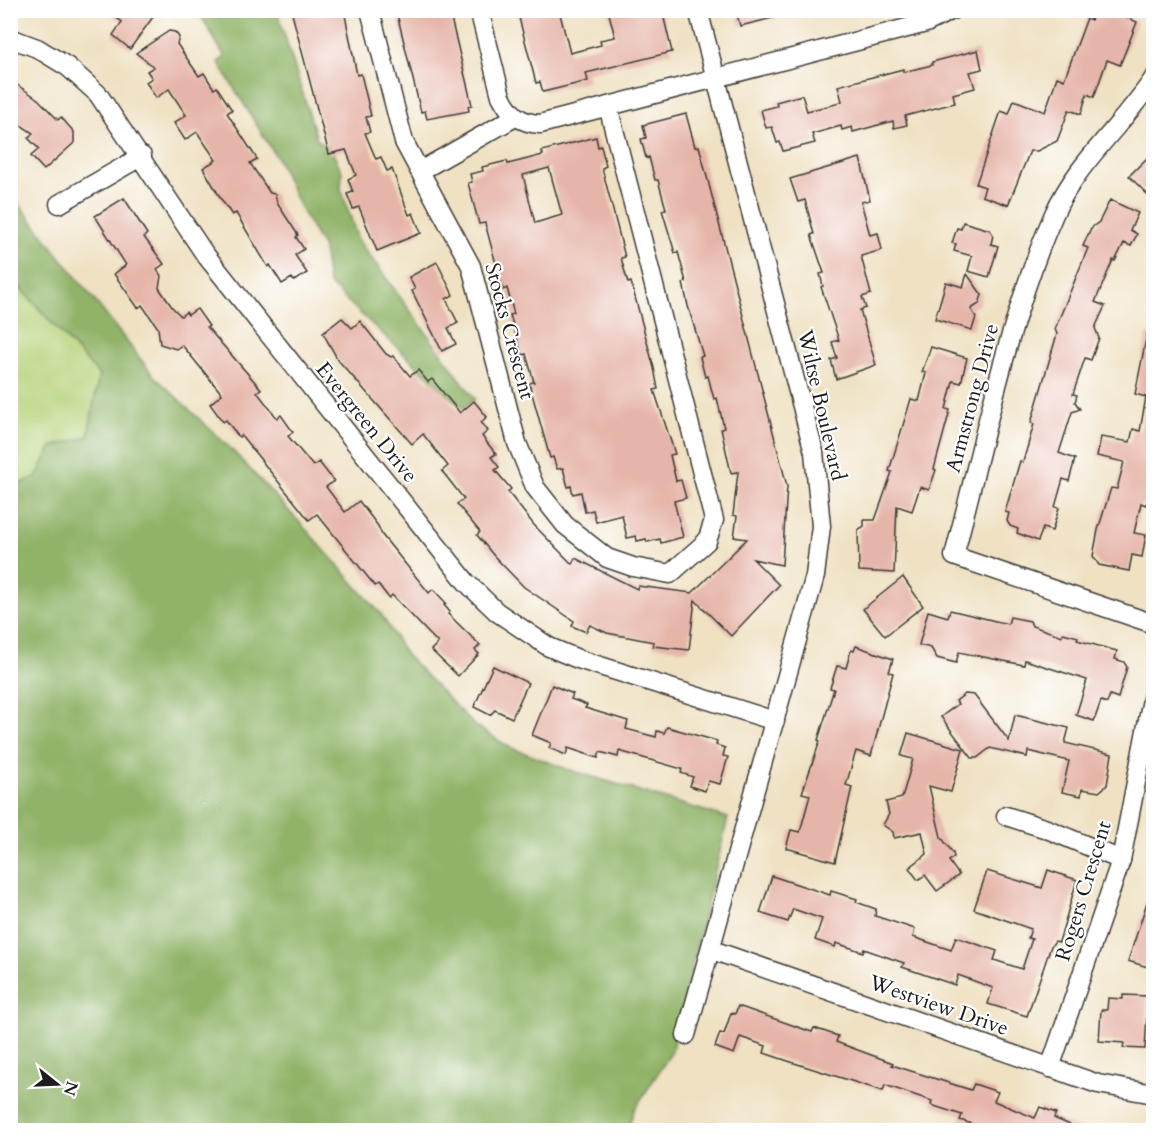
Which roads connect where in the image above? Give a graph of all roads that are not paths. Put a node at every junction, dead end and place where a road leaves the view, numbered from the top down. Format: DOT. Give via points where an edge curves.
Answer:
graph roads {
  1 [pos="369,10"];
  2 [pos="478,10"];
  3 [pos="698,10"];
  4 [pos="952,10"];
  5 [pos="10,38"];
  6 [pos="716,78"];
  7 [pos="1154,78"];
  8 [pos="608,106"];
  9 [pos="515,117"];
  10 [pos="142,156"];
  11 [pos="420,171"];
  12 [pos="59,204"];
  13 [pos="1154,624"];
  14 [pos="1154,689"];
  15 [pos="775,721"];
  16 [pos="1006,816"];
  17 [pos="1120,860"];
  18 [pos="712,950"];
  19 [pos="686,1035"];
  20 [pos="1050,1068"];
  21 [pos="1154,1094"];
  1 -- 11 [label="street, Stocks Crescent" via="404,142"];
  2 -- 9 [label="street" via="501,96"];
  3 -- 6 [label="street, Wiltse Boulevard"];
  4 -- 6 [label="street" via="926,23"];
  5 -- 10 [label="street, Evergreen Drive" via="37,48 68,67 98,94"];
  6 -- 8 [label="street"];
  6 -- 15 [label="street, Wiltse Boulevard" via="814,452 819,490 821,526 815,576"];
  7 -- 13 [label="street, Armstrong Drive" via="1137,104 1076,175 1054,213 1013,330 954,556"];
  8 -- 9 [label="street" via="540,124"];
  8 -- 11 [label="street, Stocks Crescent" via="714,520 707,541 670,574 606,558 566,525 535,487 517,443 471,266"];
  9 -- 11 [label="street"];
  10 -- 12 [label="street"];
  10 -- 15 [label="street, Evergreen Drive" via="204,253 467,583 497,612 526,633 578,659"];
  14 -- 17 [label="street, Rogers Crescent"];
  15 -- 18 [label="street, Wiltse Boulevard"];
  16 -- 17 [label="street"];
  17 -- 20 [label="street, Rogers Crescent"];
  18 -- 19 [label="street, Wiltse Boulevard"];
  18 -- 20 [label="street, Westview Drive"];
  20 -- 21 [label="street, Westview Drive" via="1098,1084"];
}
